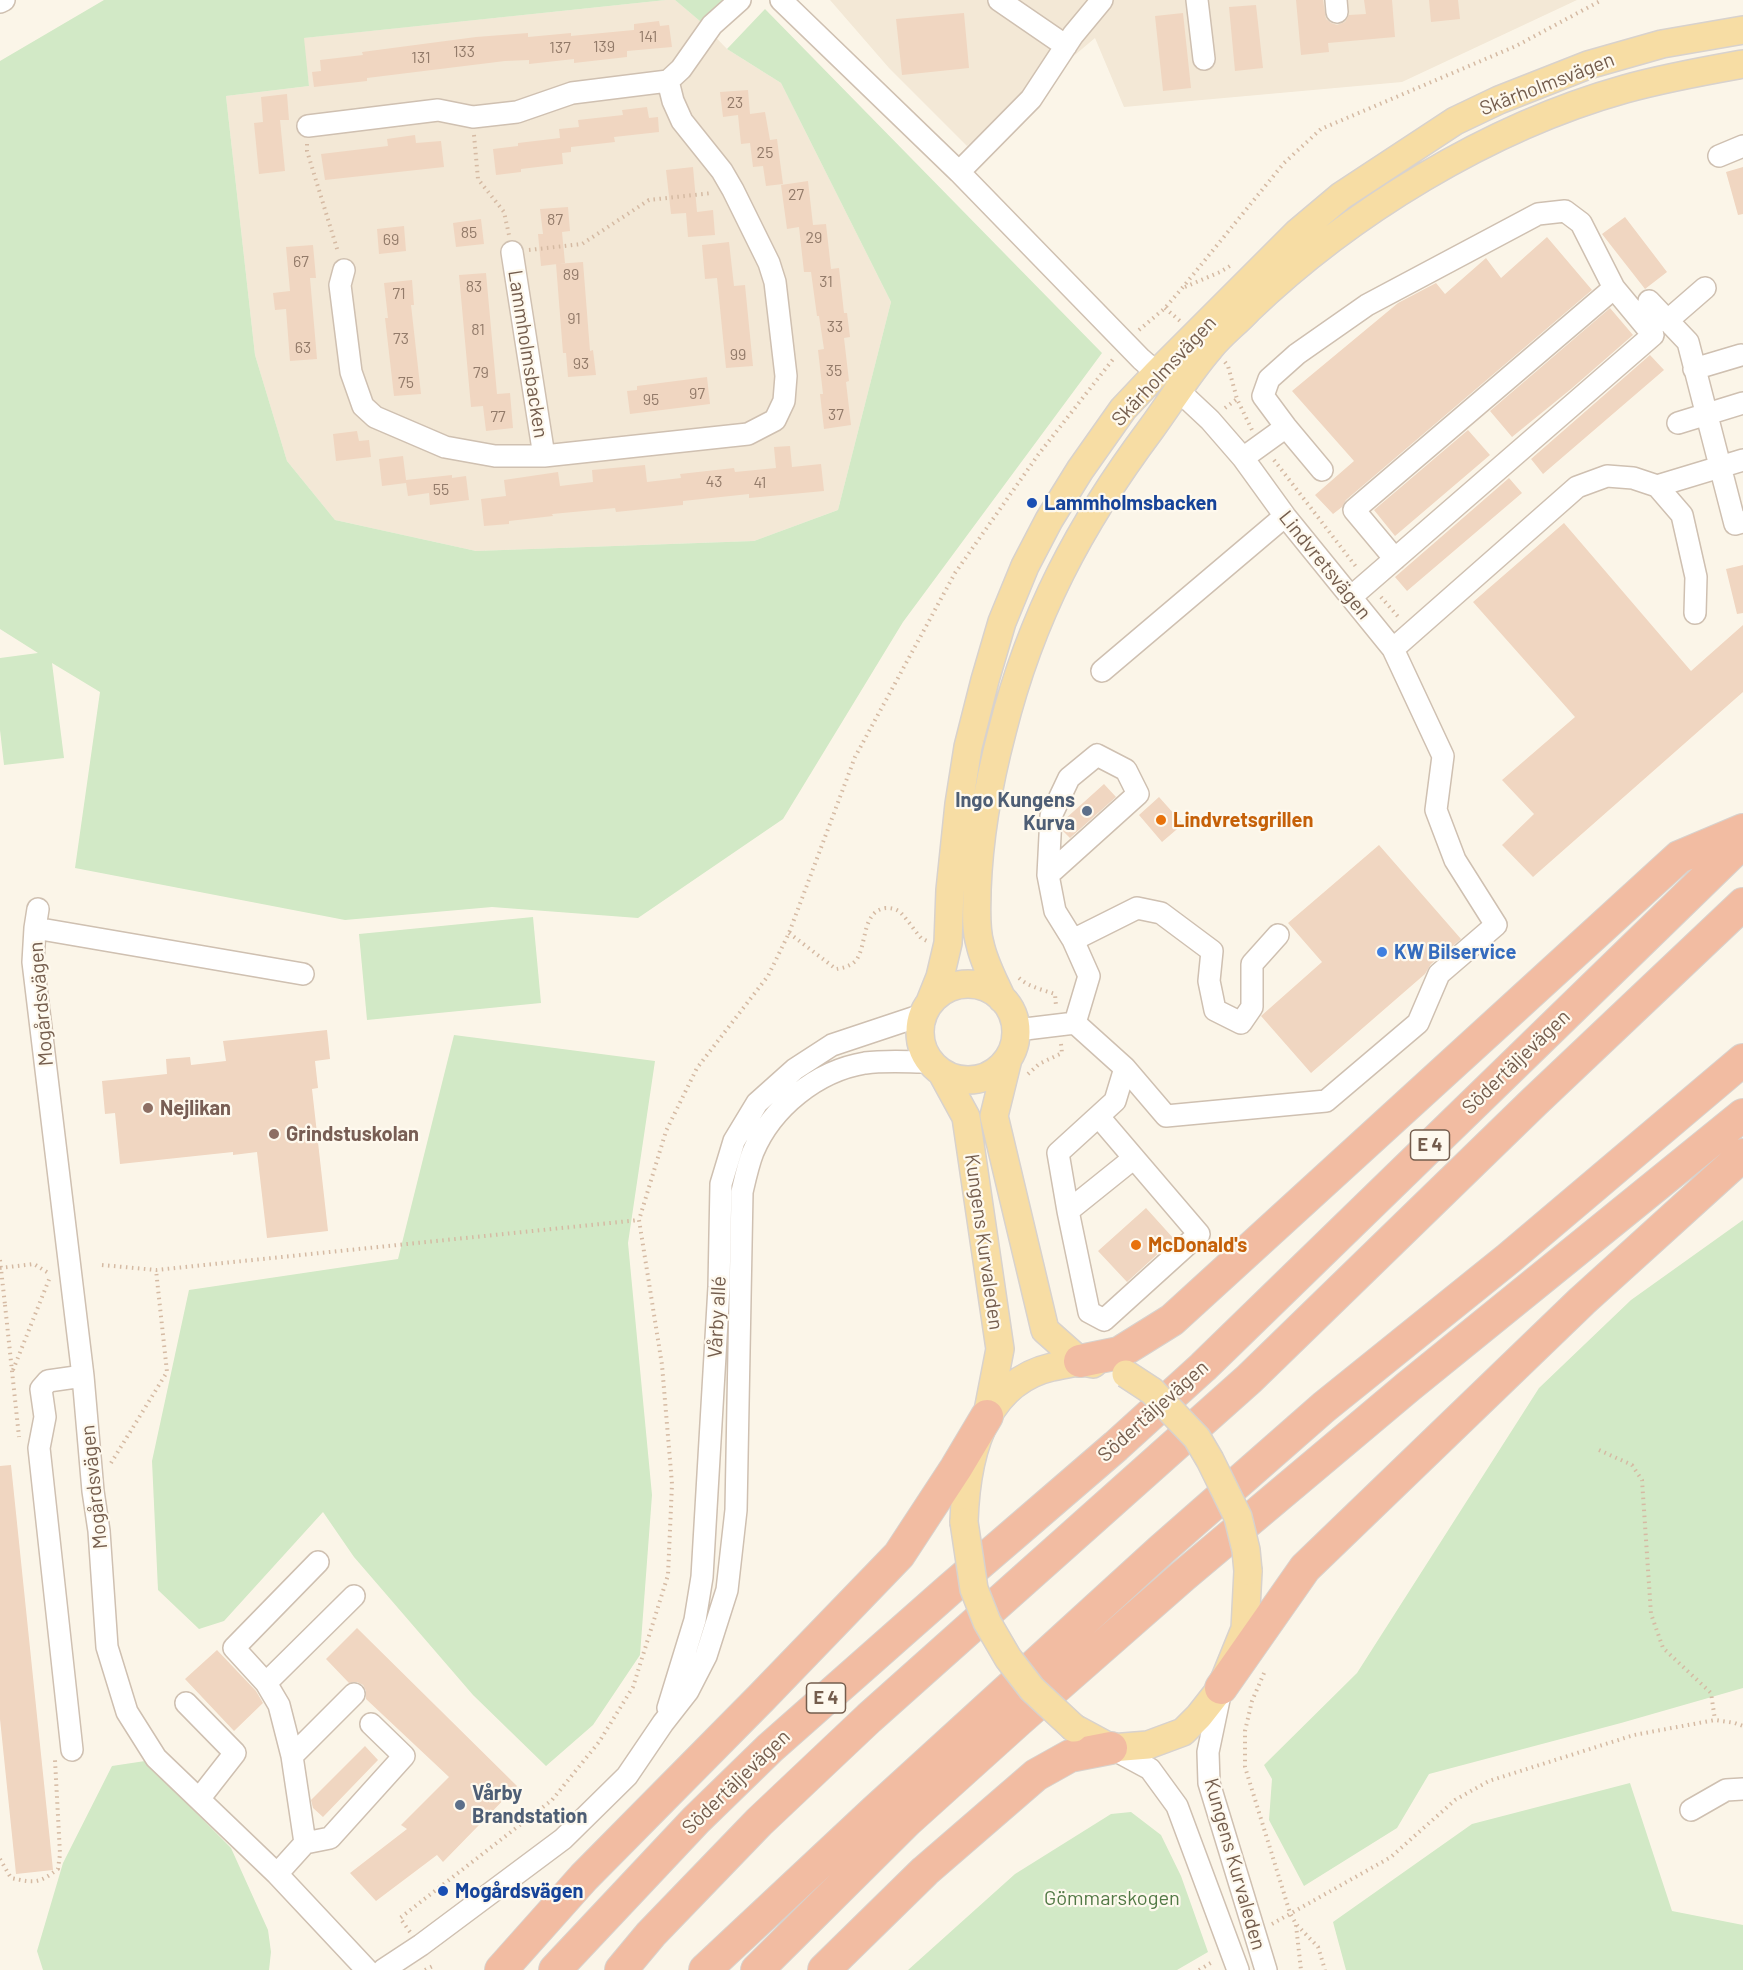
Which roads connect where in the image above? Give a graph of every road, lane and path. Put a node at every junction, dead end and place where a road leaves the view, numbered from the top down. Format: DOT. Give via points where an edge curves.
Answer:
graph roads {
  1 [pos="740,0"];
  2 [pos="781,0"];
  3 [pos="999,0"];
  4 [pos="1101,0"];
  5 [pos="1197,0"];
  6 [pos="1602,0"];
  7 [pos="1743,30"];
  8 [pos="1066,45"];
  9 [pos="1204,59"];
  10 [pos="1743,64"];
  11 [pos="1697,72"];
  12 [pos="1743,72"];
  13 [pos="668,81"];
  14 [pos="473,117"];
  15 [pos="308,126"];
  16 [pos="1743,146"];
  17 [pos="1719,156"];
  18 [pos="959,172"];
  19 [pos="734,190"];
  20 [pos="512,252"];
  21 [pos="344,270"];
  22 [pos="1614,288"];
  23 [pos="1706,288"];
  24 [pos="1649,301"];
  25 [pos="1667,321"];
  26 [pos="1125,343"];
  27 [pos="1741,355"];
  28 [pos="1694,369"];
  29 [pos="1156,373"];
  30 [pos="1179,391"];
  31 [pos="1743,403"];
  32 [pos="1706,415"];
  33 [pos="1210,420"];
  34 [pos="1678,423"];
  35 [pos="1286,427"];
  36 [pos="1262,444"];
  37 [pos="544,456"];
  38 [pos="1243,458"];
  39 [pos="1743,460"];
  40 [pos="1720,467"];
  41 [pos="1322,470"];
  42 [pos="1657,486"];
  43 [pos="1285,516"];
  44 [pos="1743,522"];
  45 [pos="1395,559"];
  46 [pos="1368,582"];
  47 [pos="1351,597"];
  48 [pos="1695,613"];
  49 [pos="1412,633"];
  50 [pos="1393,649"];
  51 [pos="1102,671"];
  52 [pos="1743,830"];
  53 [pos="1743,842"];
  54 [pos="1048,875"];
  55 [pos="1743,904"];
  56 [pos="789,933"];
  57 [pos="1278,935"];
  58 [pos="1073,940"];
  59 [pos="948,943"];
  60 [pos="1012,972"];
  61 [pos="303,974"];
  62 [pos="1002,999"];
  63 [pos="926,1008"];
  64 [pos="1066,1024"];
  65 [pos="1017,1030"];
  66 [pos="1062,1053"];
  67 [pos="1008,1059"];
  68 [pos="1743,1060"];
  69 [pos="936,1068"];
  70 [pos="1125,1068"];
  71 [pos="1743,1115"];
  72 [pos="1099,1117"];
  73 [pos="1743,1155"];
  74 [pos="1134,1158"];
  75 [pos="1068,1211"];
  76 [pos="639,1220"];
  77 [pos="0,1260"];
  78 [pos="102,1265"];
  79 [pos="0,1268"];
  80 [pos="156,1270"];
  81 [pos="1080,1361"];
  82 [pos="12,1370"];
  83 [pos="83,1376"];
  84 [pos="987,1416"];
  85 [pos="20,1441"];
  86 [pos="1599,1450"];
  87 [pos="93,1491"];
  88 [pos="318,1562"];
  89 [pos="354,1596"];
  90 [pos="1266,1670"];
  91 [pos="266,1683"];
  92 [pos="1221,1688"];
  93 [pos="354,1694"];
  94 [pos="186,1703"];
  95 [pos="1715,1720"];
  96 [pos="663,1723"];
  97 [pos="371,1724"];
  98 [pos="1743,1726"];
  99 [pos="1111,1748"];
  100 [pos="63,1754"];
  101 [pos="292,1756"];
  102 [pos="1743,1789"];
  103 [pos="199,1799"];
  104 [pos="1691,1810"];
  105 [pos="305,1843"];
  106 [pos="0,1859"];
  107 [pos="277,1874"];
  108 [pos="1290,1913"];
  109 [pos="1296,1924"];
  110 [pos="1264,1929"];
  111 [pos="421,1945"];
  112 [pos="1217,1959"];
  113 [pos="367,1970"];
  114 [pos="383,1970"];
  115 [pos="425,1970"];
  116 [pos="433,1970"];
  117 [pos="501,1970"];
  118 [pos="555,1970"];
  119 [pos="621,1970"];
  120 [pos="705,1970"];
  121 [pos="757,1970"];
  122 [pos="824,1970"];
  123 [pos="1199,1970"];
  124 [pos="1238,1970"];
  125 [pos="1266,1970"];
  126 [pos="1299,1970"];
  127 [pos="1325,1970"];
  1 -- 13 [label="street" via="712,25"];
  2 -- 18 [label="street"];
  3 -- 8 [label="street"];
  4 -- 8 [label="street"];
  5 -- 9 [label="street"];
  6 -- 26 [label="path" via="1516,46 1321,129 1284,163 1177,294"];
  7 -- 29 [label="main road, Skärholmsvägen" via="1662,45 1588,65 1455,121 1341,196 1297,233"];
  8 -- 18 [label="street" via="1031,99"];
  10 -- 11 [label="main road, Skärholmsvägen"];
  11 -- 12 [label="street"];
  11 -- 30 [label="main road, Skärholmsvägen" via="1624,90 1554,114 1424,177 1322,246 1275,285 1210,348"];
  13 -- 14 [label="street" via="572,93 517,112"];
  13 -- 19 [label="street, Lammholmsbacken" via="682,121"];
  14 -- 15 [label="street" via="438,110"];
  14 -- 20 [label="path" via="478,179 504,212"];
  15 -- 21 [label="path" via="307,151"];
  16 -- 17 [label="street"];
  18 -- 26 [label="street"];
  19 -- 20 [label="path" via="649,200 582,244"];
  19 -- 37 [label="street, Lammholmsbacken" via="775,282 786,376 784,402 775,420 748,434"];
  20 -- 37 [label="street, Lammholmsbacken"];
  21 -- 37 [label="street, Lammholmsbacken" via="340,285 351,372 363,406 375,417 445,447 495,456"];
  22 -- 35 [label="street" via="1581,223 1565,211 1538,214 1367,305 1297,354 1269,379 1263,396"];
  22 -- 45 [label="street" via="1653,335"];
  22 -- 45 [label="street" via="1353,510"];
  23 -- 25 [label="street"];
  24 -- 25 [label="street"];
  25 -- 28 [label="street" via="1688,342"];
  26 -- 29 [label="street"];
  26 -- 56 [label="path" via="1038,454 955,573 855,757"];
  27 -- 28 [label="street"];
  28 -- 32 [label="street"];
  29 -- 30 [label="main road"];
  29 -- 59 [label="main road, Skärholmsvägen" via="1123,409 1080,470 1030,557 1002,622 968,747 952,869"];
  30 -- 33 [label="street, Lindvretsvägen"];
  30 -- 62 [label="main road, Skärholmsvägen" via="1095,509 1065,561 1044,606 1006,714 983,819 976,912 979,942"];
  31 -- 32 [label="street"];
  32 -- 34 [label="street"];
  32 -- 40 [label="street"];
  33 -- 36 [label="path" via="1237,399"];
  33 -- 38 [label="street, Lindvretsvägen"];
  35 -- 36 [label="street"];
  35 -- 41 [label="street"];
  36 -- 38 [label="street"];
  36 -- 46 [label="path"];
  38 -- 43 [label="street, Lindvretsvägen"];
  39 -- 40 [label="street"];
  40 -- 42 [label="street"];
  40 -- 44 [label="street" via="1736,524"];
  42 -- 48 [label="street" via="1682,515 1696,577"];
  42 -- 49 [label="street" via="1633,478 1608,476 1577,487"];
  43 -- 47 [label="street, Lindvretsvägen"];
  43 -- 51 [label="street"];
  45 -- 46 [label="street"];
  46 -- 47 [label="street"];
  46 -- 49 [label="path"];
  47 -- 50 [label="street, Lindvretsvägen"];
  49 -- 50 [label="street"];
  50 -- 70 [label="street, Lindvretsvägen" via="1443,756 1436,810 1455,860 1496,925 1439,974 1418,1023 1326,1101 1166,1116"];
  52 -- 81 [label="highway" via="1679,857 1172,1320 1119,1353"];
  53 -- 118 [label="highway, Södertäljevägen / E 4" via="1203,1367 770,1748 696,1820"];
  54 -- 54 [label="street" via="1051,816 1069,778 1098,755 1126,770 1138,794"];
  54 -- 58 [label="street" via="1055,911"];
  55 -- 119 [label="highway" via="1249,1379 869,1718 759,1822"];
  56 -- 59 [label="path" via="836,969 857,958 869,921 883,908 898,911 921,938"];
  56 -- 76 [label="path" via="768,976 697,1068 666,1131"];
  57 -- 58 [label="street" via="1252,964 1252,1007 1241,1023 1215,1010 1209,981 1212,951 1161,912 1137,908"];
  58 -- 64 [label="street" via="1089,976"];
  59 -- 63 [label="main road, Skärholmsvägen" via="940,977"];
  60 -- 64 [label="path" via="1024,983 1055,994"];
  61 -- 83 [label="street, Mogårdsvägen" via="37,918 33,962"];
  62 -- 63 [label="main road" via="986,988 966,984 940,993"];
  62 -- 65 [label="main road" via="1013,1013"];
  63 -- 69 [label="main road" via="920,1039"];
  63 -- 96 [label="street, Vårby allé" via="832,1045 795,1069 757,1102 734,1141 721,1184 702,1577 694,1620"];
  64 -- 65 [label="street"];
  64 -- 66 [label="path"];
  64 -- 70 [label="street"];
  65 -- 67 [label="main road"];
  67 -- 69 [label="main road" via="994,1072 977,1079 959,1080"];
  67 -- 81 [label="main road, Kungens Kurvaleden" via="994,1116 1045,1330"];
  68 -- 120 [label="highway" via="1509,1258 1324,1407 1204,1512"];
  69 -- 84 [label="main road, Kungens Kurvaleden" via="966,1117 1000,1349"];
  69 -- 96 [label="street, Vårby allé" via="882,1061 822,1077 766,1127 753,1152 742,1192 736,1510 727,1590 706,1656 688,1691"];
  70 -- 72 [label="street" via="1115,1101"];
  71 -- 121 [label="highway" via="1174,1584 907,1821"];
  72 -- 74 [label="street"];
  72 -- 75 [label="street" via="1058,1153"];
  73 -- 92 [label="highway" via="1582,1301 1305,1568"];
  74 -- 75 [label="street"];
  74 -- 75 [label="street" via="1199,1234 1104,1320 1089,1312"];
  76 -- 80 [label="path"];
  76 -- 111 [label="path" via="662,1365 672,1484 668,1575 633,1687 599,1742 552,1800 400,1918"];
  77 -- 82 [label="path, bridge"];
  78 -- 80 [label="path"];
  79 -- 82 [label="path" via="34,1264 51,1275"];
  80 -- 87 [label="path" via="167,1372"];
  81 -- 84 [label="main road" via="1035,1371 1011,1388"];
  81 -- 92 [label="main road, bridge" via="1126,1374 1152,1391 1197,1438 1239,1517 1248,1571 1245,1629"];
  82 -- 85 [label="path"];
  83 -- 87 [label="street, Mogårdsvägen"];
  83 -- 100 [label="street" via="48,1381 41,1389 45,1417 39,1448"];
  84 -- 99 [label="main road, bridge" via="972,1457 965,1493 964,1522 974,1589 987,1622 1032,1689 1074,1728"];
  84 -- 117 [label="highway" via="898,1555 584,1876"];
  86 -- 95 [label="path" via="1632,1465 1642,1480 1651,1614 1663,1648 1711,1693"];
  87 -- 103 [label="street, Mogårdsvägen" via="107,1647 127,1712 156,1758"];
  88 -- 91 [label="street" via="234,1648"];
  89 -- 91 [label="street"];
  90 -- 108 [label="path" via="1252,1701 1245,1731 1245,1767"];
  91 -- 101 [label="street" via="279,1705"];
  92 -- 99 [label="main road" via="1183,1732 1149,1745"];
  92 -- 125 [label="street, Kungens Kurvaleden" via="1208,1752 1209,1783"];
  93 -- 101 [label="street"];
  94 -- 103 [label="street" via="236,1753"];
  95 -- 98 [label="path"];
  95 -- 108 [label="path" via="1634,1735 1489,1781 1455,1800 1391,1857"];
  96 -- 111 [label="street, Vårby allé" via="627,1776 563,1839"];
  97 -- 105 [label="street" via="404,1756 330,1838"];
  99 -- 122 [label="highway" via="1070,1756 1036,1775 926,1871"];
  99 -- 124 [label="street, Kungens Kurvaleden" via="1150,1769 1177,1806"];
  100 -- 106 [label="path" via="58,1869 34,1883 11,1878"];
  101 -- 105 [label="street"];
  102 -- 104 [label="street" via="1726,1790"];
  103 -- 107 [label="street, Mogårdsvägen"];
  105 -- 107 [label="street"];
  107 -- 113 [label="street, Mogårdsvägen"];
  108 -- 109 [label="path"];
  108 -- 110 [label="path"];
  109 -- 126 [label="path"];
  109 -- 127 [label="path" via="1318,1947"];
  111 -- 114 [label="street, Vårby allé"];
  112 -- 123 [label="path"];
  115 -- 116 [label="path" via="433,1966"];
}
